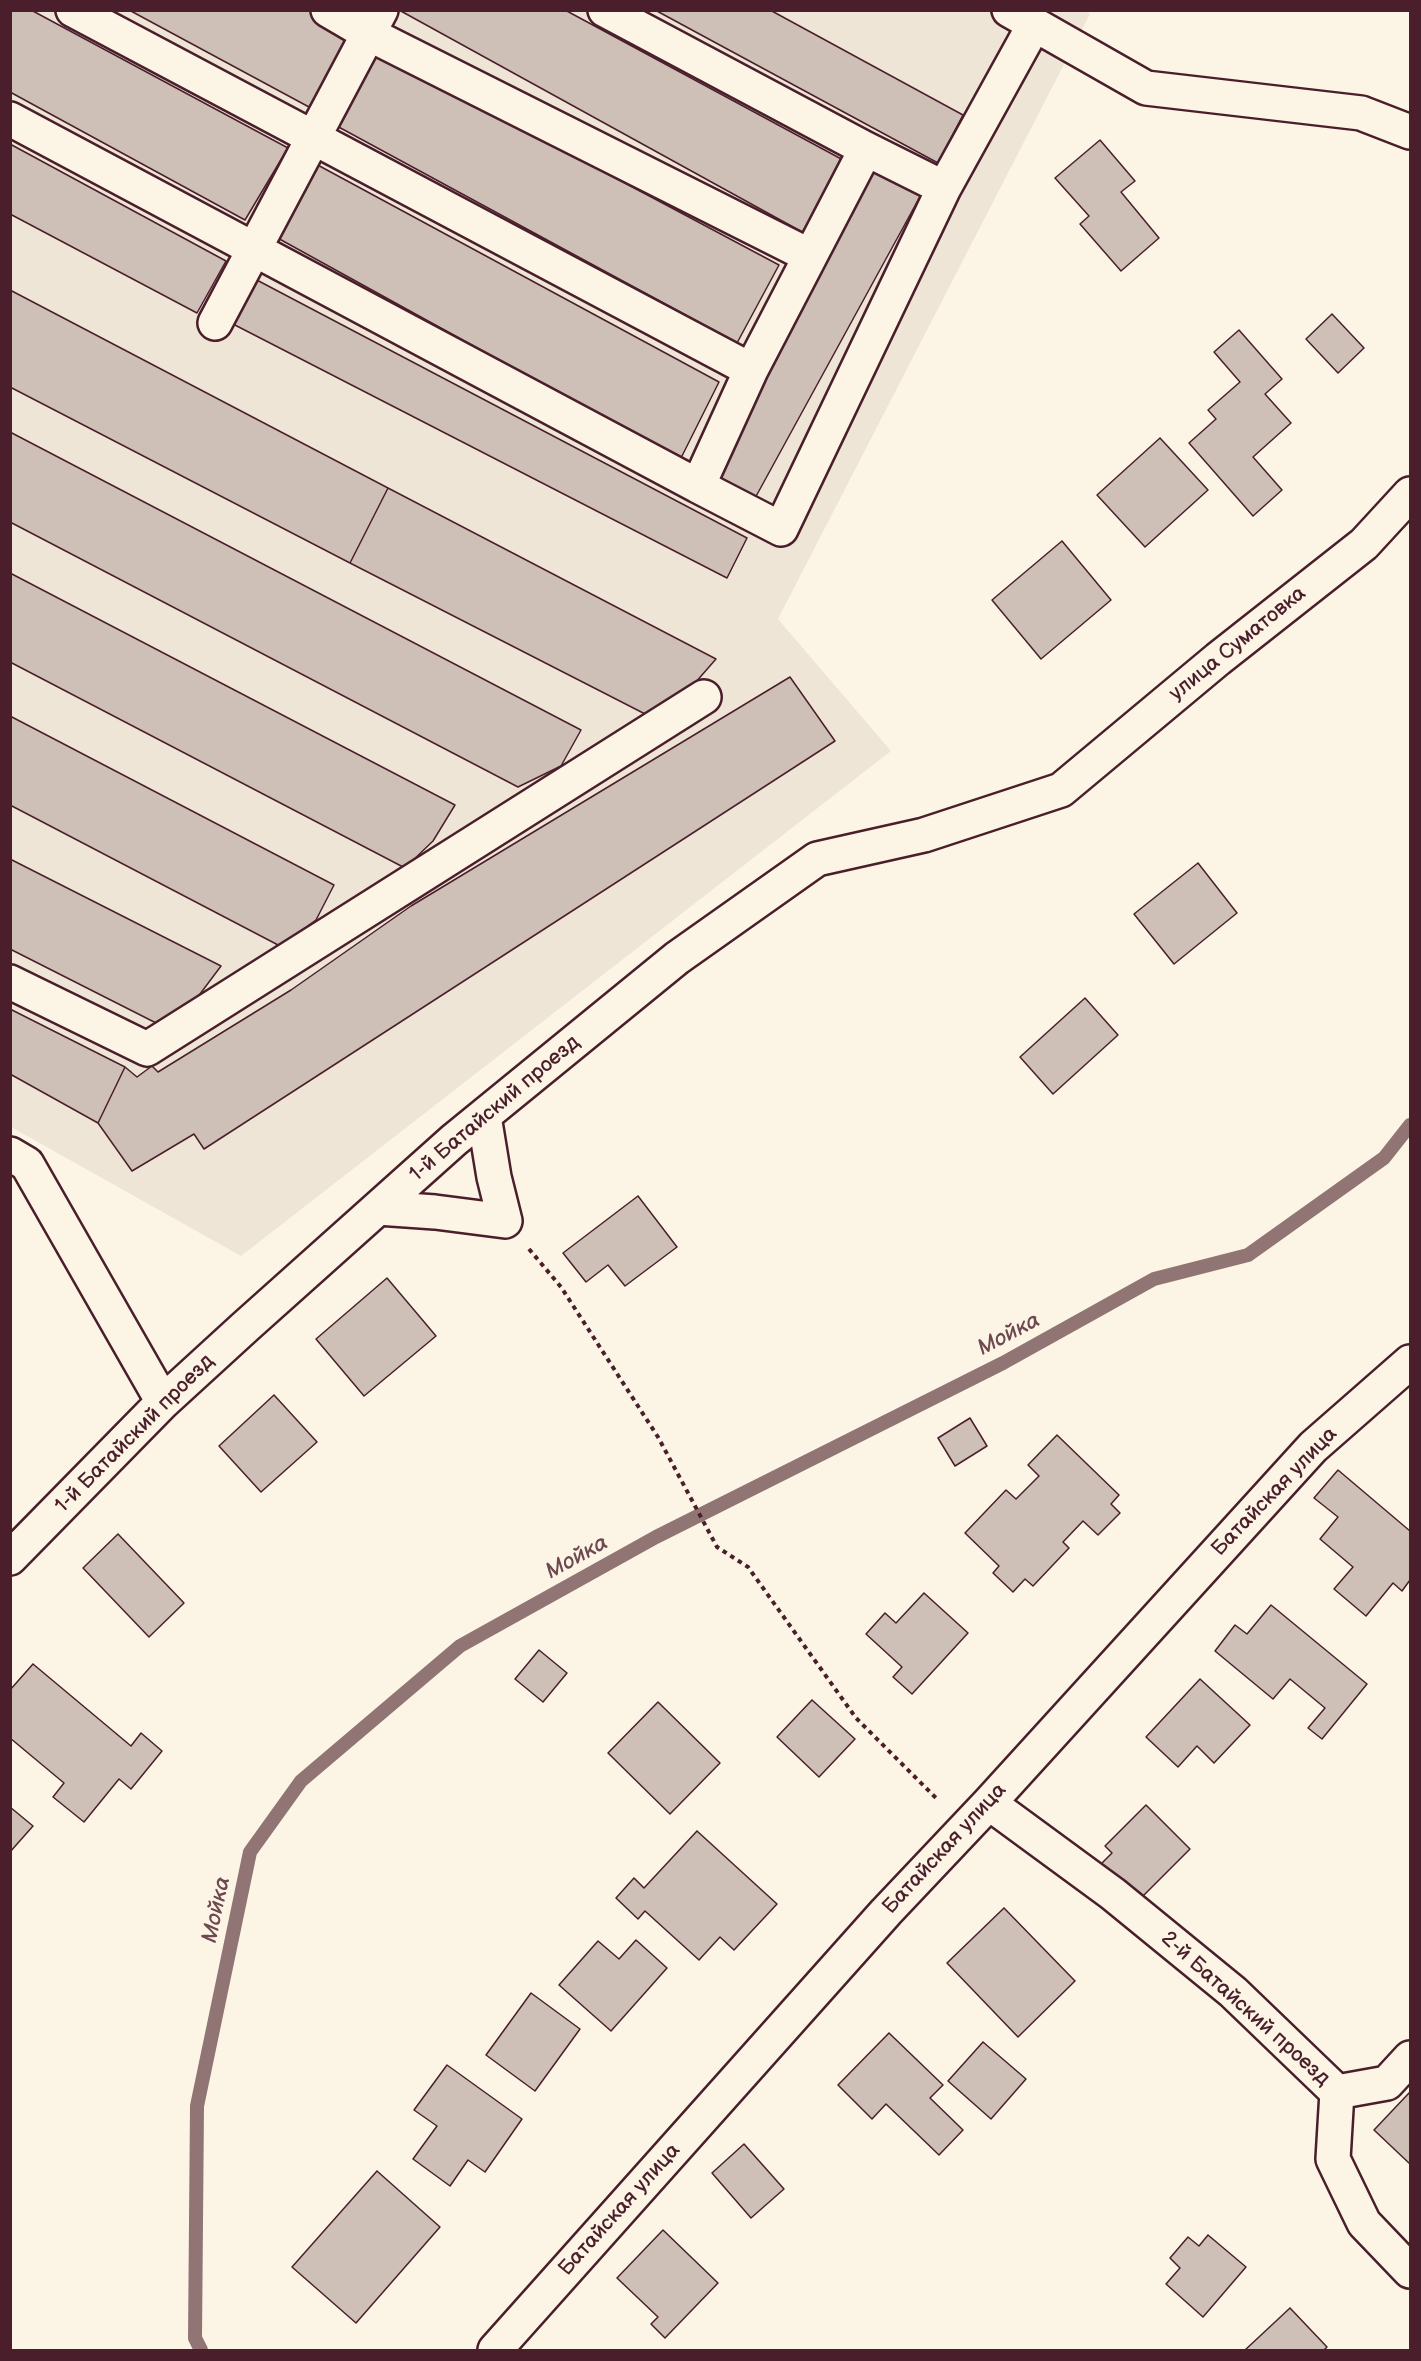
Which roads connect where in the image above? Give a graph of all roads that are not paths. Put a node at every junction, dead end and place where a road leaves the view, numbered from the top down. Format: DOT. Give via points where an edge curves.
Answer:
graph roads {
  1 [pos="73,10"];
  2 [pos="328,10"];
  3 [pos="605,10"];
  4 [pos="1022,18"];
  5 [pos="375,22"];
  6 [pos="10,119"];
  7 [pos="1410,132"];
  8 [pos="314,138"];
  9 [pos="866,149"];
  10 [pos="944,188"];
  11 [pos="254,250"];
  12 [pos="810,256"];
  13 [pos="215,323"];
  14 [pos="751,370"];
  15 [pos="698,486"];
  16 [pos="1410,494"];
  17 [pos="704,697"];
  18 [pos="1061,790"];
  19 [pos="10,982"];
  20 [pos="484,1116"];
  21 [pos="10,1154"];
  22 [pos="378,1208"];
  23 [pos="1410,1362"];
  24 [pos="163,1402"];
  25 [pos="10,1558"];
  26 [pos="989,1803"];
  27 [pos="1410,2058"];
  28 [pos="1337,2092"];
  29 [pos="1410,2271"];
  30 [pos="495,2350"];
  1 -- 8 [label="street"];
  2 -- 5 [label="street"];
  3 -- 9 [label="street"];
  4 -- 7 [label="street" via="1146,88 1361,113"];
  4 -- 10 [label="street"];
  5 -- 8 [label="street"];
  5 -- 12 [label="street"];
  6 -- 11 [label="street"];
  8 -- 11 [label="street"];
  8 -- 14 [label="street"];
  9 -- 10 [label="street"];
  9 -- 12 [label="street"];
  10 -- 15 [label="street" via="781,529"];
  11 -- 13 [label="street"];
  11 -- 15 [label="street"];
  12 -- 14 [label="street"];
  14 -- 15 [label="street"];
  16 -- 18 [label="street, улица Суматовка" via="1364,544"];
  17 -- 19 [label="street" via="147,1049"];
  18 -- 20 [label="street, 1-й Батайский проезд" via="924,834 817,859 677,958"];
  20 -- 22 [label="street, 1-й Батайский проезд"];
  20 -- 22 [label="street" via="505,1221"];
  21 -- 24 [label="street" via="27,1164"];
  22 -- 24 [label="street, 1-й Батайский проезд"];
  23 -- 26 [label="street, Батайская улица" via="1313,1447"];
  24 -- 25 [label="street, 1-й Батайский проезд"];
  26 -- 28 [label="street, 2-й Батайский проезд" via="1113,1893 1233,1992"];
  26 -- 30 [label="street, Батайская улица" via="886,1912"];
  27 -- 28 [label="street" via="1387,2083"];
  28 -- 29 [label="street, 2-й Батайский проезд" via="1333,2159 1364,2223"];
}
